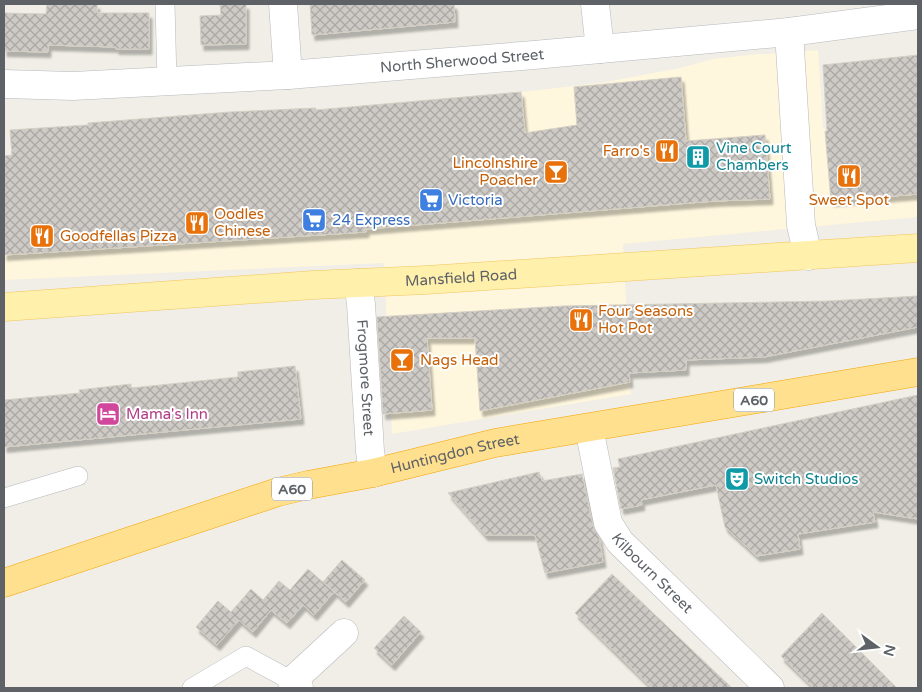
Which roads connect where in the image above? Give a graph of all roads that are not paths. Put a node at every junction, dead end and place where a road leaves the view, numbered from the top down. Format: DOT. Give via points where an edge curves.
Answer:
graph roads {
  1 [pos="165,4"];
  2 [pos="283,4"];
  3 [pos="595,4"];
  4 [pos="918,15"];
  5 [pos="789,32"];
  6 [pos="600,49"];
  7 [pos="288,75"];
  8 [pos="167,81"];
  9 [pos="4,84"];
  10 [pos="918,248"];
  11 [pos="808,256"];
  12 [pos="358,283"];
  13 [pos="4,307"];
  14 [pos="918,372"];
  15 [pos="589,428"];
  16 [pos="373,473"];
  17 [pos="78,476"];
  18 [pos="4,498"];
  19 [pos="4,583"];
  20 [pos="344,633"];
  21 [pos="296,685"];
  22 [pos="192,688"];
  23 [pos="770,688"];
  1 -- 8 [label="lane"];
  2 -- 7 [label="street"];
  3 -- 6 [label="street"];
  4 -- 5 [label="street, North Sherwood Street"];
  5 -- 6 [label="street, North Sherwood Street"];
  5 -- 11 [label="street" via="801,225"];
  6 -- 7 [label="street, North Sherwood Street"];
  7 -- 8 [label="street, North Sherwood Street"];
  8 -- 9 [label="street, North Sherwood Street" via="73,86"];
  10 -- 11 [label="main road, Mansfield Road"];
  11 -- 12 [label="main road, Mansfield Road"];
  12 -- 13 [label="main road, Mansfield Road"];
  12 -- 16 [label="street, Frogmore Street"];
  14 -- 15 [label="highway, Huntingdon Street / A60"];
  15 -- 16 [label="highway, Huntingdon Street / A60" via="495,443"];
  15 -- 23 [label="street, Kilbourn Street" via="608,523 620,542"];
  16 -- 19 [label="highway, Huntingdon Street / A60" via="278,492"];
  17 -- 18 [label="lane"];
  20 -- 21 [label="street"];
  21 -- 22 [label="lane" via="246,656"];
}
